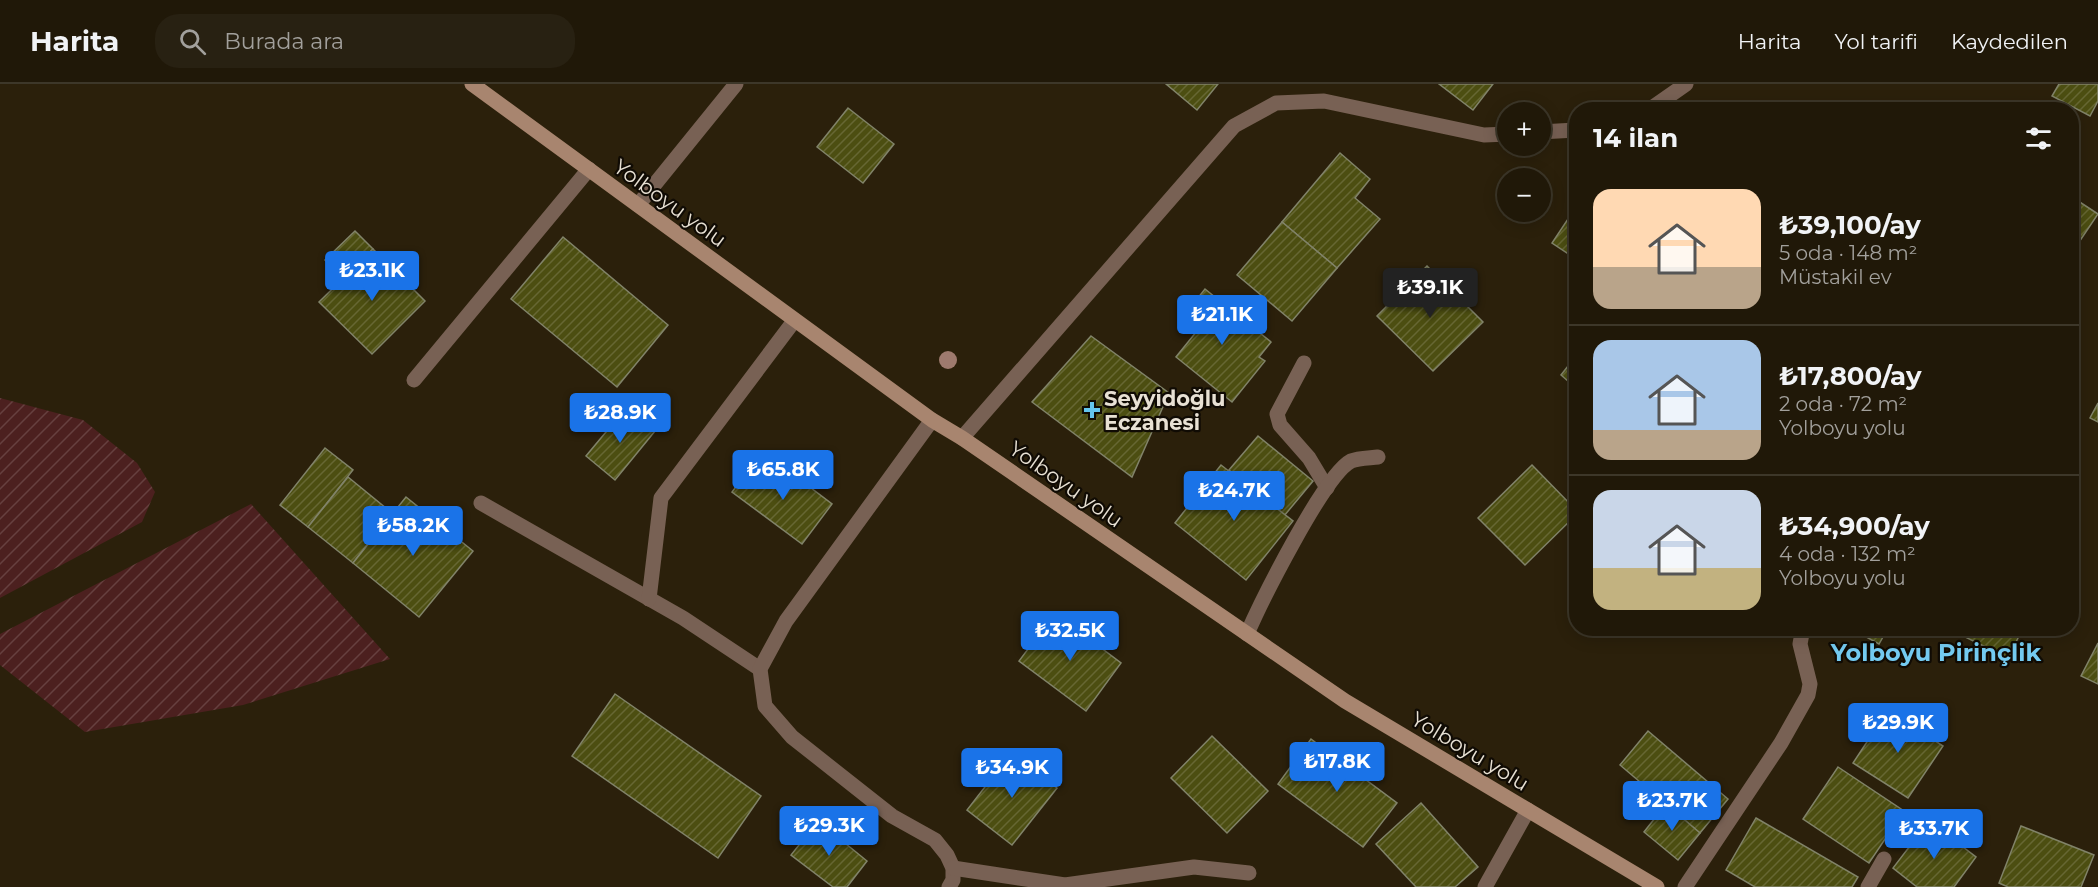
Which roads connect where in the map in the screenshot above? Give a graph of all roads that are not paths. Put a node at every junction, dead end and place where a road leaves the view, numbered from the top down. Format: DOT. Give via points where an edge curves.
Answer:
graph roads {
  1 [pos="472,84"];
  2 [pos="736,84"];
  3 [pos="1686,84"];
  4 [pos="1660,102"];
  5 [pos="1569,130"];
  6 [pos="1551,131"];
  7 [pos="1497,134"];
  8 [pos="589,170"];
  9 [pos="638,205"];
  10 [pos="794,321"];
  11 [pos="1304,363"];
  12 [pos="414,380"];
  13 [pos="932,420"];
  14 [pos="962,438"];
  15 [pos="1378,457"];
  16 [pos="1327,488"];
  17 [pos="481,503"];
  18 [pos="649,599"];
  19 [pos="1247,634"];
  20 [pos="1802,636"];
  21 [pos="760,669"];
  22 [pos="1528,810"];
  23 [pos="1884,859"];
  24 [pos="952,868"];
  25 [pos="1250,873"];
  26 [pos="950,887"];
  27 [pos="1485,887"];
  28 [pos="1658,887"];
  29 [pos="1685,887"];
  30 [pos="1868,887"];
  1 -- 8 [label="main road, Yolboyu yolu"];
  2 -- 9 [label="street"];
  3 -- 4 [label="street"];
  5 -- 6 [label="street"];
  7 -- 14 [label="street" via="1484,135 1324,101 1276,103 1234,126"];
  8 -- 9 [label="main road, Yolboyu yolu"];
  8 -- 12 [label="street"];
  9 -- 10 [label="main road, Yolboyu yolu"];
  10 -- 13 [label="main road, Yolboyu yolu"];
  10 -- 18 [label="street" via="661,498"];
  11 -- 16 [label="street" via="1277,414 1280,425 1309,458"];
  13 -- 14 [label="main road, Yolboyu yolu"];
  13 -- 21 [label="street" via="786,621"];
  14 -- 19 [label="main road, Yolboyu yolu"];
  15 -- 16 [label="street" via="1351,461"];
  16 -- 19 [label="street" via="1266,592"];
  17 -- 18 [label="street"];
  18 -- 21 [label="street"];
  19 -- 22 [label="main road, Yolboyu yolu" via="1345,701"];
  20 -- 29 [label="street" via="1810,684 1808,695 1781,743"];
  21 -- 24 [label="street" via="765,706 792,737 892,816 935,840"];
  22 -- 27 [label="street"];
  22 -- 28 [label="main road, Yolboyu yolu"];
  23 -- 30 [label="street"];
  24 -- 25 [label="street" via="1065,885 1194,867"];
  24 -- 26 [label="street"];
}
